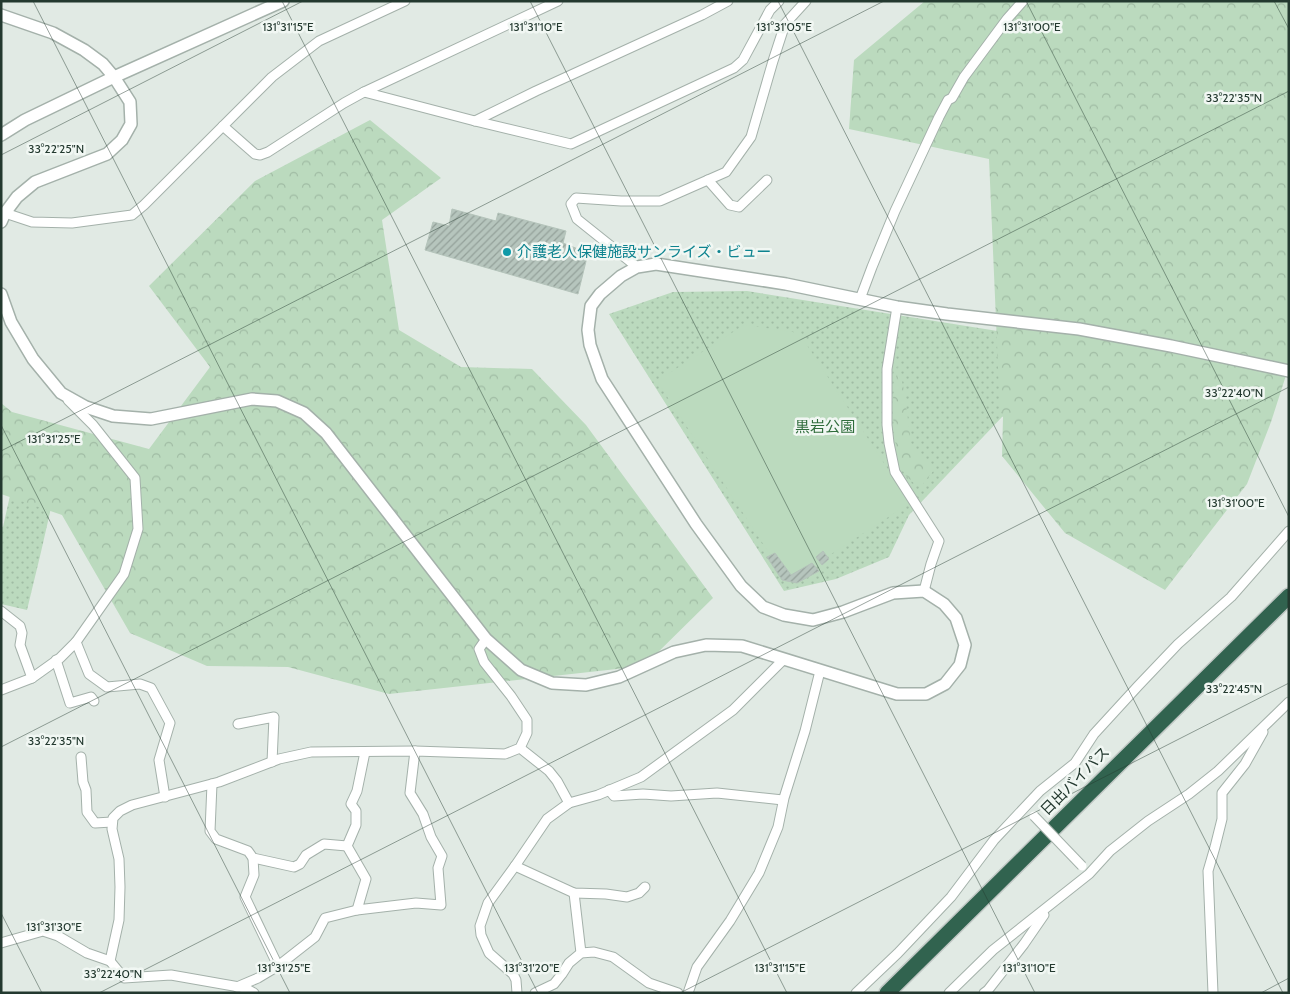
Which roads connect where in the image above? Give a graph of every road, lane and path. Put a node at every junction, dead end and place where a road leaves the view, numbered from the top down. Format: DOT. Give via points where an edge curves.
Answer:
graph roads {
  1 [pos="283,1"];
  2 [pos="405,1"];
  3 [pos="558,1"];
  4 [pos="728,1"];
  5 [pos="779,1"];
  6 [pos="806,1"];
  7 [pos="1023,1"];
  8 [pos="1,15"];
  9 [pos="114,77"];
  10 [pos="364,92"];
  11 [pos="475,121"];
  12 [pos="223,126"];
  13 [pos="1,135"];
  14 [pos="708,180"];
  15 [pos="767,180"];
  16 [pos="3,218"];
  17 [pos="637,267"];
  18 [pos="1,294"];
  19 [pos="860,299"];
  20 [pos="897,307"];
  21 [pos="1289,371"];
  22 [pos="62,393"];
  23 [pos="1289,531"];
  24 [pos="924,591"];
  25 [pos="1289,596"];
  26 [pos="1,610"];
  27 [pos="486,639"];
  28 [pos="76,642"];
  29 [pos="56,660"];
  30 [pos="784,660"];
  31 [pos="820,671"];
  32 [pos="32,678"];
  33 [pos="1,690"];
  34 [pos="94,701"];
  35 [pos="1289,702"];
  36 [pos="1268,723"];
  37 [pos="238,724"];
  38 [pos="520,748"];
  39 [pos="415,751"];
  40 [pos="365,752"];
  41 [pos="80,758"];
  42 [pos="272,762"];
  43 [pos="212,784"];
  44 [pos="609,790"];
  45 [pos="165,796"];
  46 [pos="783,800"];
  47 [pos="569,803"];
  48 [pos="1025,808"];
  49 [pos="112,822"];
  50 [pos="347,846"];
  51 [pos="253,858"];
  52 [pos="515,866"];
  53 [pos="1089,874"];
  54 [pos="645,888"];
  55 [pos="574,893"];
  56 [pos="1051,905"];
  57 [pos="357,910"];
  58 [pos="1,943"];
  59 [pos="581,953"];
  60 [pos="110,961"];
  61 [pos="278,966"];
  62 [pos="237,987"];
  63 [pos="254,993"];
  64 [pos="517,993"];
  65 [pos="535,993"];
  66 [pos="678,993"];
  67 [pos="688,993"];
  68 [pos="856,993"];
  69 [pos="887,993"];
  70 [pos="949,993"];
  71 [pos="984,993"];
  72 [pos="1213,993"];
  1 -- 9 [label="street"];
  2 -- 12 [label="street" via="319,41 272,77"];
  3 -- 10 [label="street"];
  4 -- 11 [label="street"];
  5 -- 11 [label="street" via="770,10 743,60 734,68 571,144"];
  6 -- 14 [label="street" via="786,24 751,137 726,172"];
  7 -- 19 [label="street" via="964,77 938,117"];
  8 -- 9 [label="street" via="53,33 84,50"];
  9 -- 13 [label="street"];
  9 -- 16 [label="street" via="130,102 130,124 122,140 107,154 35,182 17,197"];
  10 -- 11 [label="street"];
  10 -- 12 [label="street" via="260,155"];
  12 -- 16 [label="street" via="132,215 48,223"];
  14 -- 15 [label="street" via="730,205 739,207"];
  14 -- 17 [label="street" via="660,201 576,198 572,204 578,219"];
  17 -- 19 [label="street" via="656,264 676,266"];
  17 -- 24 [label="street" via="621,276 591,306 590,345 602,379 696,524 742,586 763,607 813,620 893,593"];
  18 -- 22 [label="street" via="11,322 33,359"];
  19 -- 20 [label="street"];
  20 -- 21 [label="street" via="1079,329"];
  20 -- 24 [label="street" via="887,369 887,425 895,472 939,541"];
  22 -- 27 [label="street" via="113,416 151,419 252,399 278,401 304,413 326,433"];
  22 -- 28 [label="street" via="93,425 135,478 138,529 124,574"];
  23 -- 48 [label="street" via="1231,597 1178,644 1138,686 1094,734 1075,763 1040,791"];
  24 -- 31 [label="street" via="944,604 956,618 965,645 960,665 944,684 926,694 897,694"];
  25 -- 69 [label="highway, 日出バイパス"];
  26 -- 32 [label="street" via="20,626 20,645"];
  27 -- 30 [label="street" via="521,670 552,683 586,685 619,678 674,652 706,644 742,646"];
  27 -- 38 [label="street" via="479,649 484,662 527,720 528,732"];
  28 -- 29 [label="street"];
  28 -- 45 [label="street" via="90,674 107,686 140,684 151,688 170,722 159,760"];
  29 -- 32 [label="street"];
  29 -- 34 [label="street" via="70,703 92,697"];
  30 -- 31 [label="street"];
  30 -- 44 [label="street" via="733,710 640,777"];
  31 -- 46 [label="street"];
  32 -- 33 [label="street"];
  35 -- 36 [label="street"];
  36 -- 53 [label="street" via="1218,771 1110,851"];
  36 -- 72 [label="street" via="1245,764 1222,793 1222,819 1208,871"];
  37 -- 42 [label="street" via="274,717"];
  38 -- 39 [label="street" via="505,754"];
  38 -- 47 [label="street" via="549,771"];
  39 -- 40 [label="street"];
  39 -- 57 [label="street" via="410,792 442,856 438,868 441,905 416,903"];
  40 -- 42 [label="street" via="311,752"];
  40 -- 50 [label="street" via="357,791 350,804 356,811 356,825"];
  41 -- 49 [label="street" via="87,812 95,823"];
  42 -- 43 [label="street"];
  43 -- 45 [label="street"];
  43 -- 51 [label="street" via="210,831 216,839 248,851"];
  44 -- 46 [label="street" via="614,796 717,793"];
  44 -- 47 [label="street"];
  45 -- 49 [label="street" via="132,805 120,811"];
  46 -- 67 [label="street" via="778,827 759,873 697,967"];
  47 -- 52 [label="street" via="547,819"];
  48 -- 53 [label="street, bridge"];
  48 -- 68 [label="street" via="994,840 951,897"];
  49 -- 60 [label="street" via="120,887 119,920"];
  50 -- 51 [label="street" via="324,844 306,854 294,867"];
  50 -- 57 [label="street" via="366,879"];
  51 -- 61 [label="street" via="254,875 245,897"];
  52 -- 55 [label="street"];
  52 -- 64 [label="street" via="488,903 480,926 489,953 513,974"];
  53 -- 56 [label="street"];
  54 -- 55 [label="street" via="627,897"];
  55 -- 59 [label="street"];
  56 -- 70 [label="street" via="993,950"];
  56 -- 71 [label="street"];
  57 -- 61 [label="street" via="325,918 315,937"];
  58 -- 60 [label="street" via="43,931"];
  59 -- 65 [label="street" via="554,984"];
  59 -- 66 [label="street" via="594,952 612,957 649,983"];
  60 -- 62 [label="street" via="124,978 171,975"];
  61 -- 62 [label="street"];
  62 -- 63 [label="street"];
}
